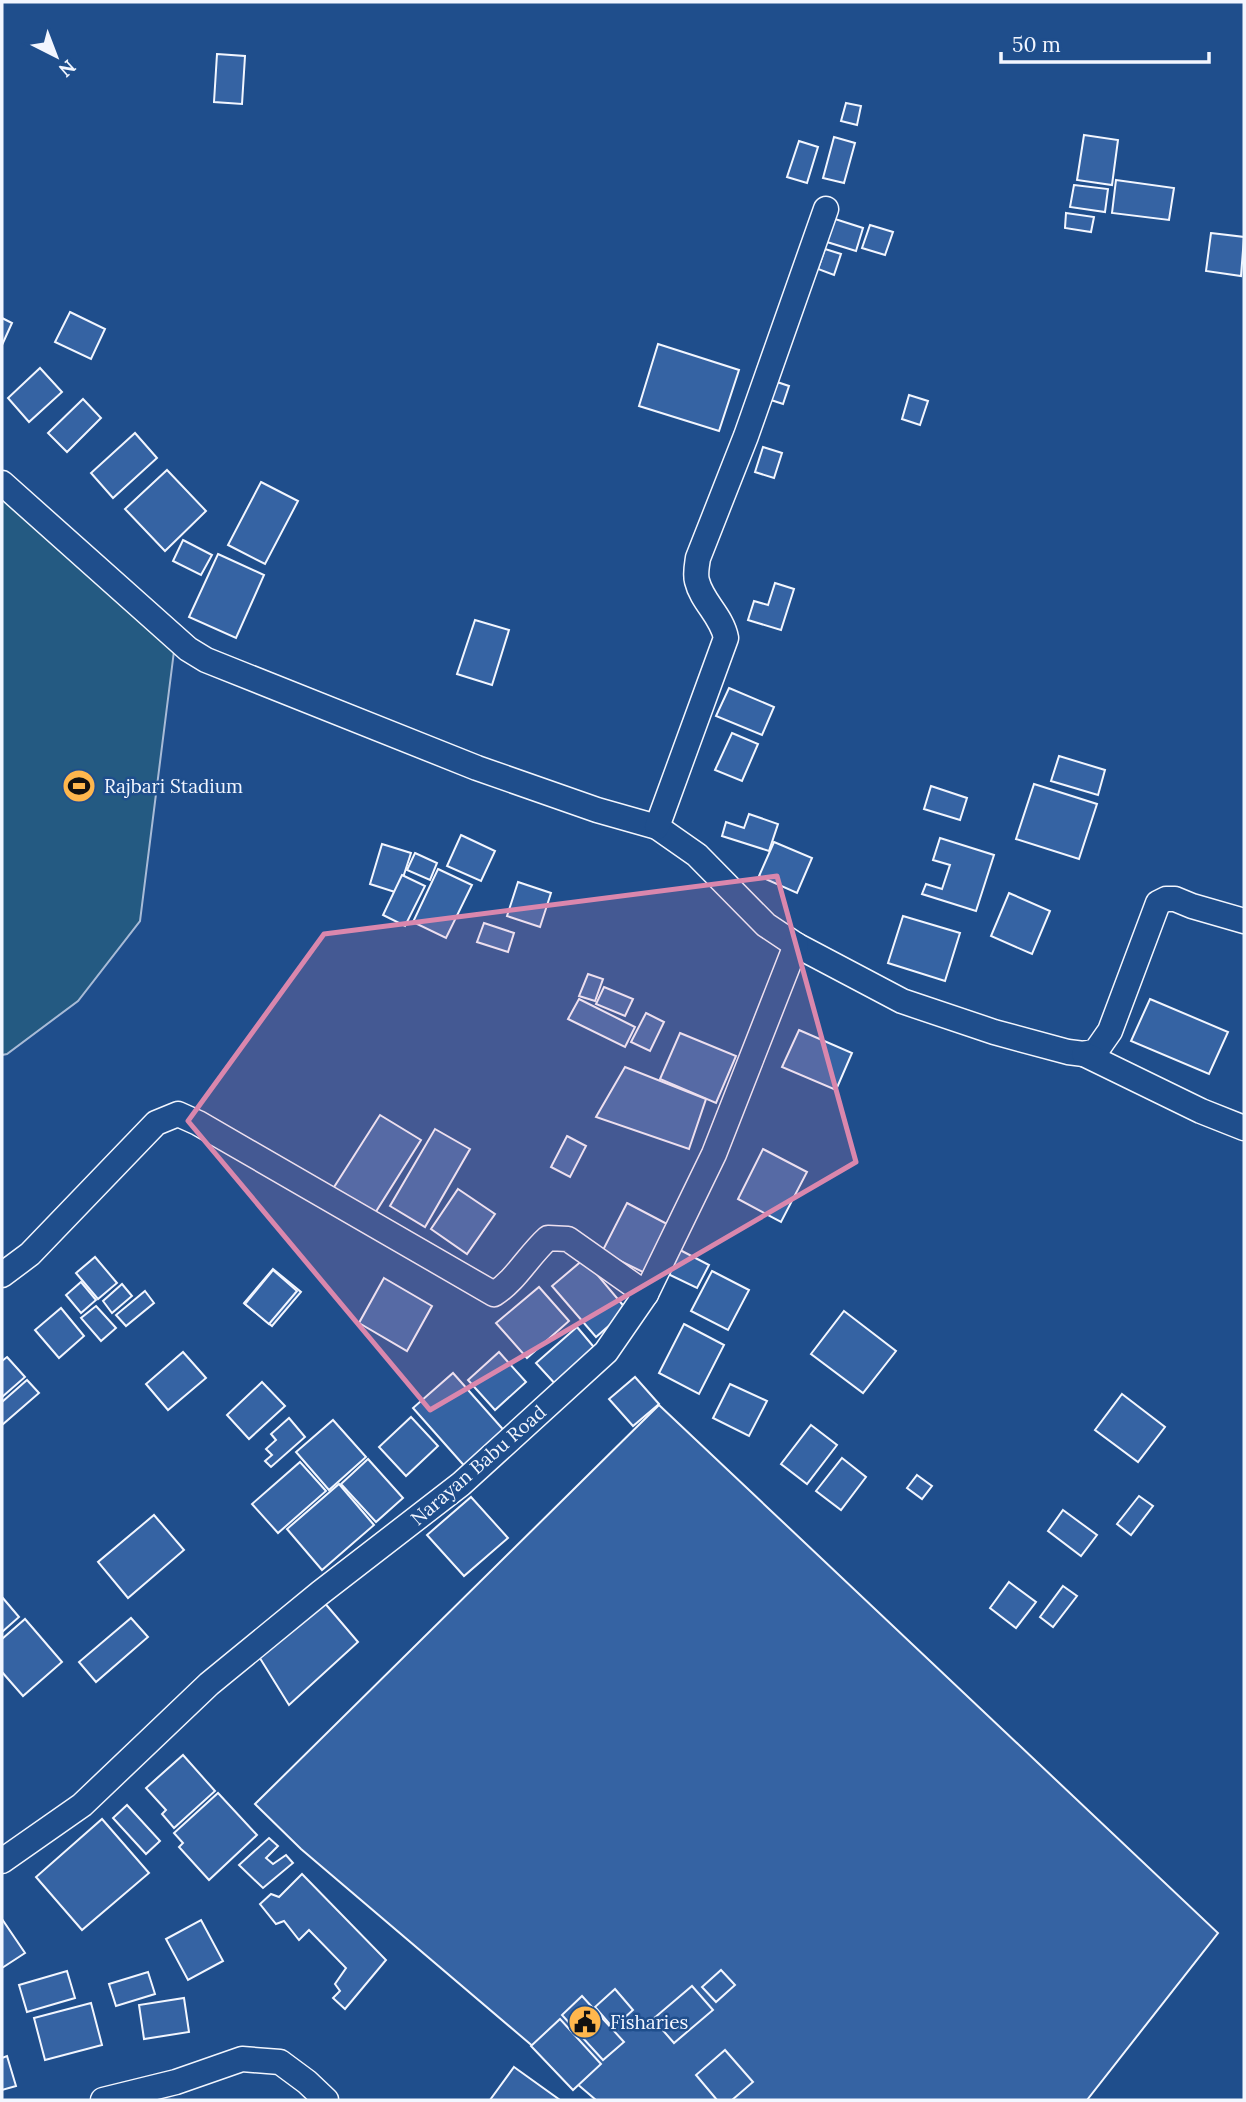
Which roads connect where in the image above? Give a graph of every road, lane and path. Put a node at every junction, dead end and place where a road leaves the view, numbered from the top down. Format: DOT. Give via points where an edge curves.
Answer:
graph roads {
  1 [pos="826,209"];
  2 [pos="2,484"];
  3 [pos="657,827"];
  4 [pos="1244,921"];
  5 [pos="796,945"];
  6 [pos="1084,1054"];
  7 [pos="1244,1128"];
  8 [pos="2,1275"];
  9 [pos="646,1294"];
  10 [pos="2,1861"];
  11 [pos="103,2100"];
  12 [pos="326,2100"];
  1 -- 3 [label="street" via="698,558 696,579 726,638"];
  2 -- 3 [label="street" via="206,660 477,768"];
  3 -- 5 [label="street" via="697,855 766,925"];
  4 -- 6 [label="street" via="1175,899 1158,903 1110,1031 1096,1051"];
  5 -- 6 [label="street" via="902,1002 994,1032"];
  5 -- 9 [label="street, Narayan Babu Road" via="714,1154"];
  6 -- 7 [label="street"];
  8 -- 9 [label="street" via="30,1254 156,1123 178,1114 494,1294 507,1286 548,1238 568,1239"];
  9 -- 10 [label="street, Narayan Babu Road" via="606,1352 461,1485 209,1684 82,1805"];
  11 -- 12 [label="street" via="243,2059 279,2062"];
}
